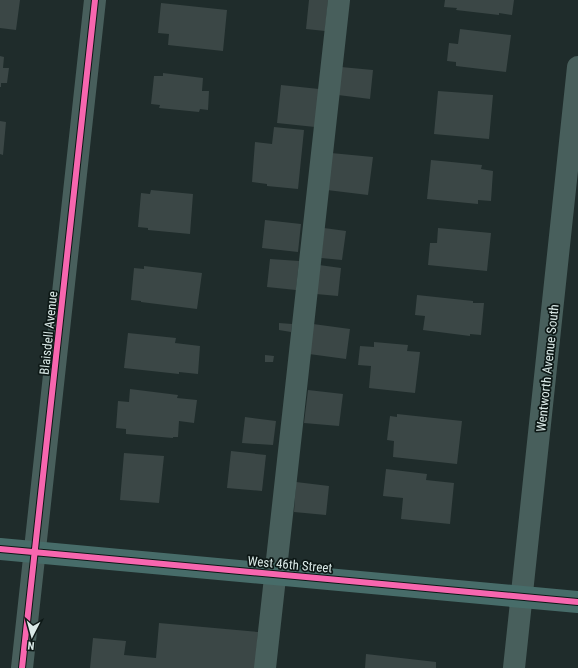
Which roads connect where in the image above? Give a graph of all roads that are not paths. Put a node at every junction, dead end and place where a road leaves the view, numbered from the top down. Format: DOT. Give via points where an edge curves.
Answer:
graph roads {
  1 [pos="95,0"];
  2 [pos="339,0"];
  3 [pos="578,67"];
  4 [pos="0,549"];
  5 [pos="35,551"];
  6 [pos="276,574"];
  7 [pos="523,596"];
  8 [pos="578,602"];
  9 [pos="22,668"];
  10 [pos="266,668"];
  11 [pos="514,668"];
  1 -- 5 [label="street, Blaisdell Avenue"];
  2 -- 6 [label="street"];
  3 -- 7 [label="street, Wentworth Avenue South"];
  4 -- 5 [label="main road, West 46th Street"];
  5 -- 6 [label="main road, West 46th Street"];
  5 -- 9 [label="street, Blaisdell Avenue"];
  6 -- 7 [label="main road, West 46th Street"];
  6 -- 10 [label="street"];
  7 -- 8 [label="main road, West 46th Street"];
  7 -- 11 [label="street, Wentworth Avenue South"];
}
